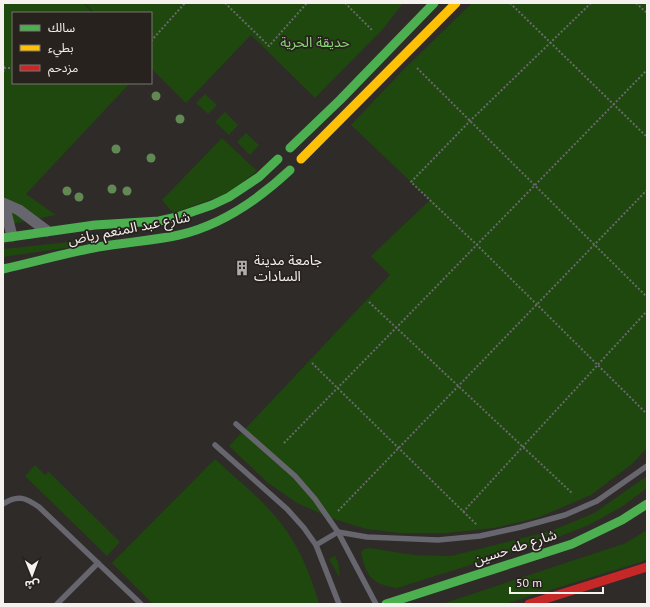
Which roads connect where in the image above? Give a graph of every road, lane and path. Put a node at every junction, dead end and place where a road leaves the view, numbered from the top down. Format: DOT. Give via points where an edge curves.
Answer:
graph roads {
  1 [pos="185,3"];
  2 [pos="225,3"];
  3 [pos="307,3"];
  4 [pos="345,3"];
  5 [pos="434,3"];
  6 [pos="456,3"];
  7 [pos="510,3"];
  8 [pos="591,3"];
  9 [pos="636,3"];
  10 [pos="647,13"];
  11 [pos="372,30"];
  12 [pos="152,40"];
  13 [pos="550,43"];
  14 [pos="3,62"];
  15 [pos="4,68"];
  16 [pos="12,68"];
  17 [pos="417,68"];
  18 [pos="647,70"];
  19 [pos="3,74"];
  20 [pos="613,104"];
  21 [pos="470,121"];
  22 [pos="647,137"];
  23 [pos="290,148"];
  24 [pos="278,159"];
  25 [pos="301,159"];
  26 [pos="290,170"];
  27 [pos="535,185"];
  28 [pos="647,190"];
  29 [pos="3,204"];
  30 [pos="47,231"];
  31 [pos="96,236"];
  32 [pos="8,237"];
  33 [pos="477,245"];
  34 [pos="595,245"];
  35 [pos="3,269"];
  36 [pos="647,297"];
  37 [pos="369,302"];
  38 [pos="537,304"];
  39 [pos="647,311"];
  40 [pos="397,328"];
  41 [pos="312,363"];
  42 [pos="598,365"];
  43 [pos="459,386"];
  44 [pos="338,388"];
  45 [pos="647,414"];
  46 [pos="236,424"];
  47 [pos="284,443"];
  48 [pos="216,445"];
  49 [pos="523,446"];
  50 [pos="399,448"];
  51 [pos="647,466"];
  52 [pos="573,494"];
  53 [pos="3,504"];
  54 [pos="645,507"];
  55 [pos="338,511"];
  56 [pos="463,512"];
  57 [pos="477,525"];
  58 [pos="338,532"];
  59 [pos="316,545"];
  60 [pos="98,563"];
  61 [pos="647,567"];
  62 [pos="57,604"];
  63 [pos="141,604"];
  64 [pos="339,604"];
  65 [pos="376,604"];
  66 [pos="386,604"];
  67 [pos="529,604"];
  1 -- 12 [label="path"];
  2 -- 3 [label="path" via="269,46"];
  4 -- 11 [label="path"];
  5 -- 23 [label="street"];
  6 -- 25 [label="street"];
  7 -- 13 [label="path"];
  8 -- 13 [label="path"];
  9 -- 10 [label="path"];
  13 -- 20 [label="path"];
  13 -- 21 [label="path"];
  14 -- 15 [label="path"];
  15 -- 16 [label="path"];
  15 -- 19 [label="path"];
  17 -- 21 [label="path"];
  18 -- 20 [label="path"];
  20 -- 22 [label="path"];
  20 -- 27 [label="path"];
  21 -- 27 [label="path"];
  21 -- 33 [label="path" via="411,182"];
  24 -- 31 [label="street, شارع عبد المنعم رياض" via="244,188 212,205 195,212"];
  26 -- 31 [label="street, شارع عبد المنعم رياض" via="257,200 210,225 179,235"];
  27 -- 33 [label="path"];
  27 -- 34 [label="path"];
  28 -- 34 [label="path"];
  29 -- 30 [label="street" via="19,210"];
  29 -- 32 [label="street"];
  30 -- 31 [label="street, شارع عبد المنعم رياض"];
  30 -- 32 [label="street, شارع عبد المنعم رياض"];
  31 -- 35 [label="street, شارع عبد المنعم رياض"];
  33 -- 38 [label="path"];
  33 -- 40 [label="path"];
  34 -- 36 [label="path"];
  34 -- 38 [label="path"];
  37 -- 40 [label="path"];
  38 -- 42 [label="path"];
  38 -- 43 [label="path"];
  39 -- 42 [label="path"];
  40 -- 43 [label="path"];
  40 -- 44 [label="path"];
  41 -- 44 [label="path"];
  42 -- 45 [label="path"];
  42 -- 49 [label="path"];
  43 -- 49 [label="path"];
  43 -- 50 [label="path"];
  44 -- 47 [label="path"];
  44 -- 50 [label="path"];
  46 -- 58 [label="lane" via="295,476"];
  48 -- 59 [label="lane" via="288,509"];
  49 -- 52 [label="path"];
  49 -- 56 [label="path"];
  50 -- 55 [label="path"];
  50 -- 56 [label="path"];
  51 -- 58 [label="lane" via="597,501 522,527 480,536 438,540 367,537"];
  53 -- 60 [label="lane" via="16,498 26,498 39,507"];
  54 -- 66 [label="street, شارع طه حسين" via="572,544"];
  56 -- 57 [label="path"];
  58 -- 59 [label="lane"];
  58 -- 65 [label="lane"];
  59 -- 64 [label="lane"];
  60 -- 62 [label="lane"];
  60 -- 63 [label="lane"];
  61 -- 67 [label="street"];
}
